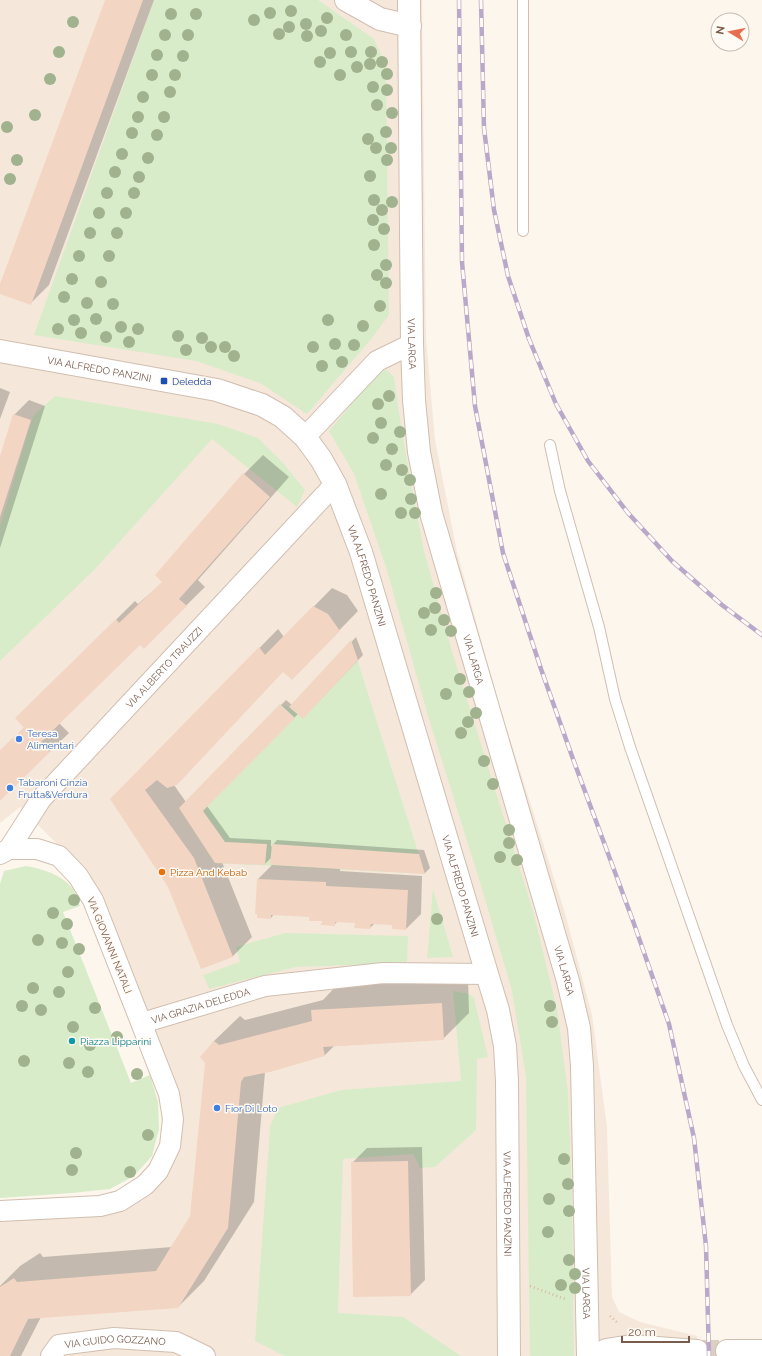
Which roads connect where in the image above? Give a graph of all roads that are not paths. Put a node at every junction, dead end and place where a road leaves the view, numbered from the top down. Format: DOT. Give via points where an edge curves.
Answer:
graph roads {
  1 [pos="346,0"];
  2 [pos="409,0"];
  3 [pos="523,0"];
  4 [pos="410,26"];
  5 [pos="523,230"];
  6 [pos="412,344"];
  7 [pos="0,351"];
  8 [pos="306,437"];
  9 [pos="550,445"];
  10 [pos="335,484"];
  11 [pos="5,852"];
  12 [pos="488,974"];
  13 [pos="142,1023"];
  14 [pos="762,1100"];
  15 [pos="0,1211"];
  16 [pos="697,1351"];
  17 [pos="727,1351"];
  18 [pos="762,1351"];
  19 [pos="51,1356"];
  20 [pos="205,1356"];
  21 [pos="509,1356"];
  22 [pos="588,1356"];
  23 [pos="598,1356"];
  1 -- 4 [label="street" via="380,18"];
  2 -- 4 [label="street, VIA LARGA"];
  3 -- 5 [label="lane"];
  4 -- 6 [label="street, VIA LARGA"];
  6 -- 8 [label="street" via="376,361"];
  6 -- 22 [label="street, VIA LARGA" via="419,452 431,513 568,981 579,1028"];
  7 -- 8 [label="street, VIA ALFREDO PANZINI" via="217,390 262,405 284,417"];
  8 -- 10 [label="street, VIA ALFREDO PANZINI"];
  9 -- 14 [label="lane" via="560,491 599,627 615,699 630,747 727,1025"];
  10 -- 11 [label="street, VIA ALBERTO TRAUZZI" via="41,799"];
  10 -- 12 [label="street, VIA ALFREDO PANZINI" via="361,552"];
  11 -- 13 [label="street, VIA GIOVANNI NATALI" via="37,849 59,856 78,876 93,900"];
  12 -- 13 [label="street, VIA GRAZIA DELEDDA" via="383,973 265,986"];
  12 -- 21 [label="street, VIA ALFREDO PANZINI" via="506,1053"];
  13 -- 15 [label="street, VIA GRAZIA DELEDDA" via="169,1094 173,1119 170,1146 158,1171 145,1185 120,1201 100,1206"];
  16 -- 23 [label="street" via="631,1346 606,1350"];
  17 -- 18 [label="street"];
  19 -- 20 [label="street, VIA GUIDO GOZZANO" via="59,1345 114,1338 176,1342"];
}
